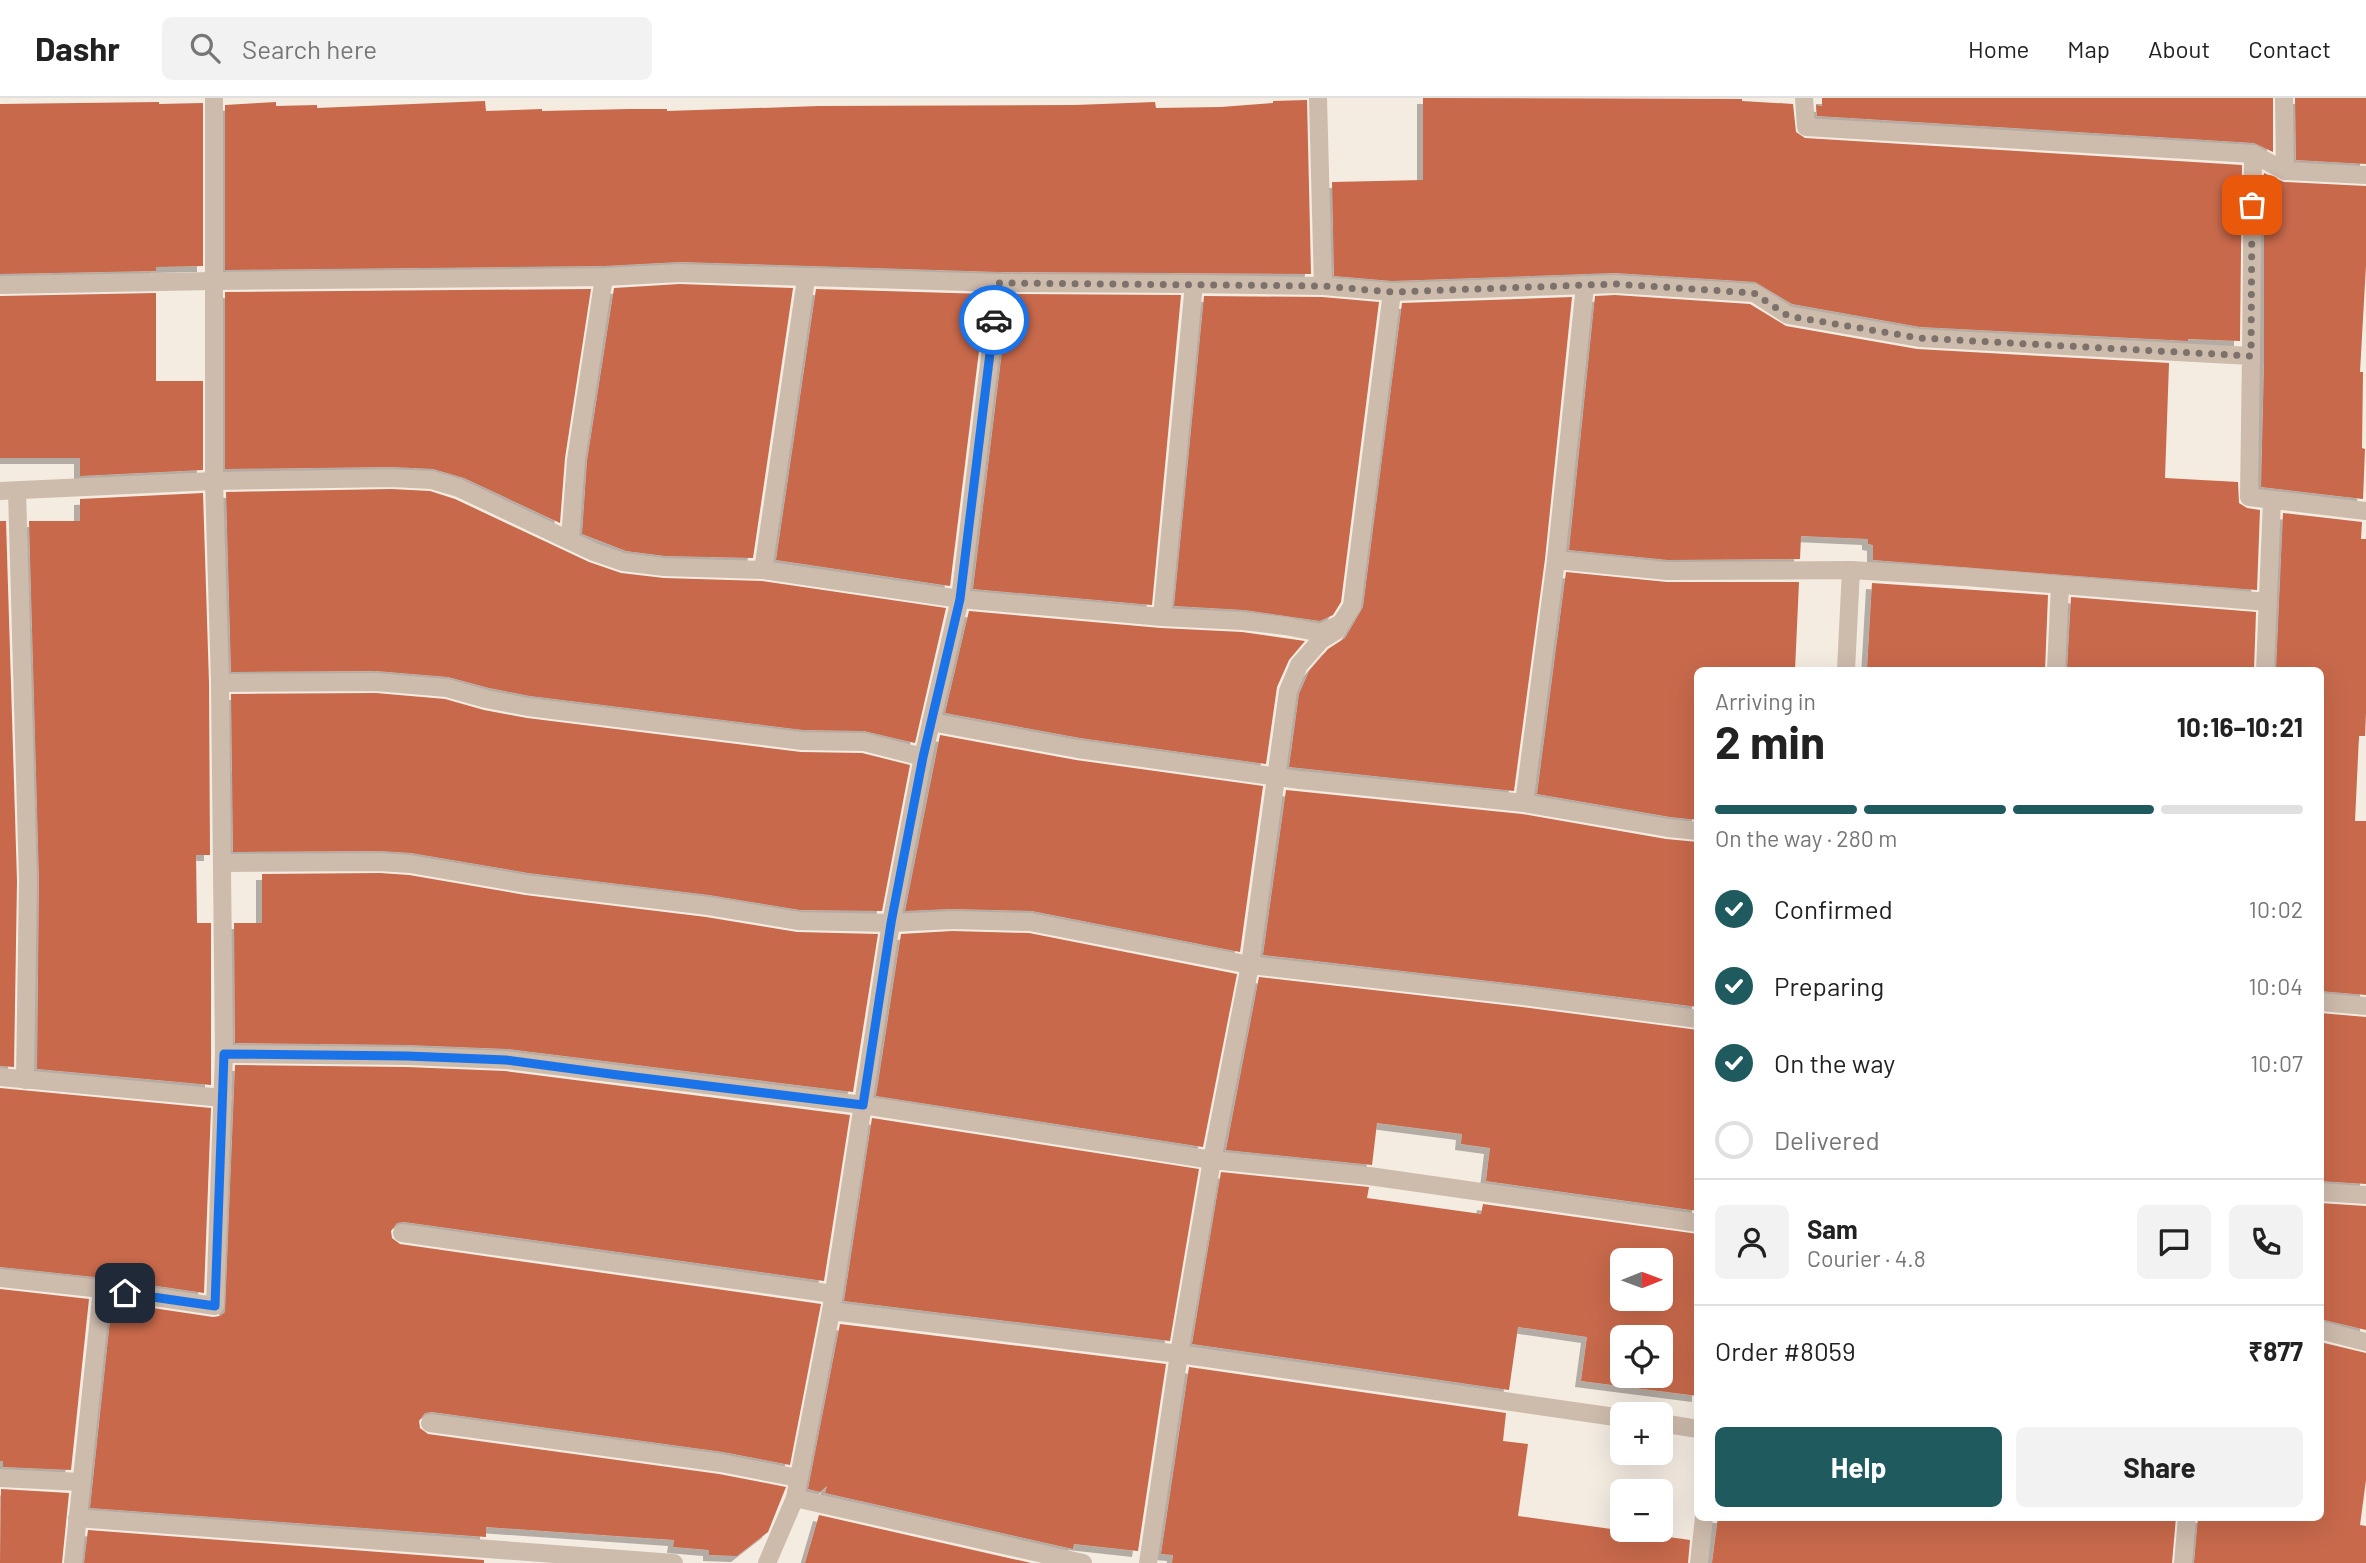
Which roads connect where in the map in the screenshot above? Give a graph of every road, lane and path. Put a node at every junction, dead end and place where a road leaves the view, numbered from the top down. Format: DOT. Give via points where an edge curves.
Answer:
graph roads {
  1 [pos="214,98"];
  2 [pos="1318,98"];
  3 [pos="1804,98"];
  4 [pos="2284,98"];
  5 [pos="2253,154"];
  6 [pos="2286,172"];
  7 [pos="2366,175"];
  8 [pos="604,277"];
  9 [pos="806,279"];
  10 [pos="213,281"];
  11 [pos="999,283"];
  12 [pos="1194,284"];
  13 [pos="0,285"];
  14 [pos="1323,286"];
  15 [pos="1585,286"];
  16 [pos="1392,292"];
  17 [pos="2251,356"];
  18 [pos="214,481"];
  19 [pos="8,491"];
  20 [pos="2272,500"];
  21 [pos="2366,511"];
  22 [pos="570,540"];
  23 [pos="1556,560"];
  24 [pos="1851,569"];
  25 [pos="763,570"];
  26 [pos="2060,585"];
  27 [pos="960,599"];
  28 [pos="2269,602"];
  29 [pos="1162,617"];
  30 [pos="1340,624"];
  31 [pos="1846,667"];
  32 [pos="2056,667"];
  33 [pos="2265,667"];
  34 [pos="220,683"];
  35 [pos="930,722"];
  36 [pos="923,757"];
  37 [pos="1277,775"];
  38 [pos="1524,803"];
  39 [pos="1694,831"];
  40 [pos="222,863"];
  41 [pos="891,923"];
  42 [pos="1250,965"];
  43 [pos="2324,1002"];
  44 [pos="2366,1006"];
  45 [pos="1694,1018"];
  46 [pos="224,1054"];
  47 [pos="0,1077"];
  48 [pos="26,1080"];
  49 [pos="223,1098"];
  50 [pos="863,1105"];
  51 [pos="1212,1160"];
  52 [pos="2324,1192"];
  53 [pos="2366,1195"];
  54 [pos="1694,1222"];
  55 [pos="402,1233"];
  56 [pos="0,1278"];
  57 [pos="102,1289"];
  58 [pos="832,1303"];
  59 [pos="2324,1331"];
  60 [pos="2366,1342"];
  61 [pos="1180,1354"];
  62 [pos="1610,1416"];
  63 [pos="430,1423"];
  64 [pos="1673,1425"];
  65 [pos="1694,1428"];
  66 [pos="0,1478"];
  67 [pos="798,1478"];
  68 [pos="81,1482"];
  69 [pos="795,1498"];
  70 [pos="77,1518"];
  71 [pos="1704,1521"];
  72 [pos="2187,1521"];
  73 [pos="73,1563"];
  74 [pos="674,1563"];
  75 [pos="767,1563"];
  76 [pos="1083,1563"];
  77 [pos="1148,1563"];
  78 [pos="1699,1563"];
  79 [pos="2183,1563"];
  1 -- 10 [label="street"];
  2 -- 14 [label="street"];
  3 -- 5 [label="street" via="1806,127"];
  4 -- 6 [label="street"];
  5 -- 6 [label="street"];
  5 -- 17 [label="street"];
  6 -- 7 [label="street"];
  8 -- 9 [label="street" via="680,273"];
  8 -- 10 [label="street"];
  8 -- 22 [label="street" via="576,460"];
  9 -- 11 [label="street"];
  9 -- 25 [label="street"];
  10 -- 13 [label="street"];
  10 -- 18 [label="street"];
  11 -- 12 [label="street"];
  11 -- 27 [label="street"];
  12 -- 14 [label="street"];
  12 -- 29 [label="street"];
  14 -- 16 [label="street"];
  15 -- 16 [label="street"];
  15 -- 17 [label="street" via="1754,293 1788,316 1919,338"];
  15 -- 23 [label="street"];
  16 -- 30 [label="street" via="1352,606"];
  17 -- 20 [label="street" via="2249,497"];
  18 -- 19 [label="street"];
  18 -- 22 [label="street" via="432,480"];
  18 -- 34 [label="street"];
  19 -- 48 [label="street" via="28,881"];
  20 -- 21 [label="street"];
  20 -- 28 [label="street"];
  22 -- 25 [label="street" via="623,562"];
  23 -- 24 [label="street" via="1667,571"];
  23 -- 38 [label="street"];
  24 -- 26 [label="street"];
  24 -- 31 [label="street"];
  25 -- 27 [label="street"];
  26 -- 28 [label="street"];
  26 -- 32 [label="street"];
  27 -- 29 [label="street"];
  27 -- 35 [label="street"];
  28 -- 33 [label="street"];
  29 -- 30 [label="street" via="1243,621 1321,633"];
  30 -- 37 [label="street" via="1299,665 1288,691"];
  34 -- 36 [label="street" via="376,682 447,688 528,706 802,741 864,742"];
  34 -- 40 [label="street"];
  35 -- 36 [label="street"];
  35 -- 37 [label="street" via="1078,749"];
  36 -- 41 [label="street"];
  37 -- 38 [label="street"];
  37 -- 42 [label="street"];
  38 -- 39 [label="street"];
  40 -- 41 [label="street" via="410,864 799,921"];
  40 -- 46 [label="street"];
  41 -- 42 [label="street" via="1030,922"];
  41 -- 50 [label="street"];
  42 -- 45 [label="street"];
  42 -- 51 [label="street"];
  43 -- 44 [label="street"];
  46 -- 49 [label="street"];
  46 -- 50 [label="street" via="506,1060"];
  47 -- 48 [label="street"];
  48 -- 49 [label="street"];
  49 -- 57 [label="street" via="215,1306"];
  50 -- 51 [label="street"];
  50 -- 58 [label="street"];
  51 -- 54 [label="street" via="1369,1176"];
  51 -- 61 [label="street"];
  52 -- 53 [label="street"];
  55 -- 58 [label="street"];
  56 -- 57 [label="street"];
  57 -- 68 [label="street"];
  58 -- 61 [label="street"];
  58 -- 67 [label="street"];
  59 -- 60 [label="street"];
  61 -- 62 [label="street"];
  61 -- 77 [label="street"];
  63 -- 67 [label="street"];
  64 -- 65 [label="street"];
  66 -- 68 [label="street"];
  67 -- 69 [label="street"];
  68 -- 70 [label="street"];
  69 -- 75 [label="street"];
  69 -- 76 [label="street"];
  70 -- 73 [label="street"];
  70 -- 74 [label="street"];
  71 -- 78 [label="street"];
  72 -- 79 [label="street"];
}
